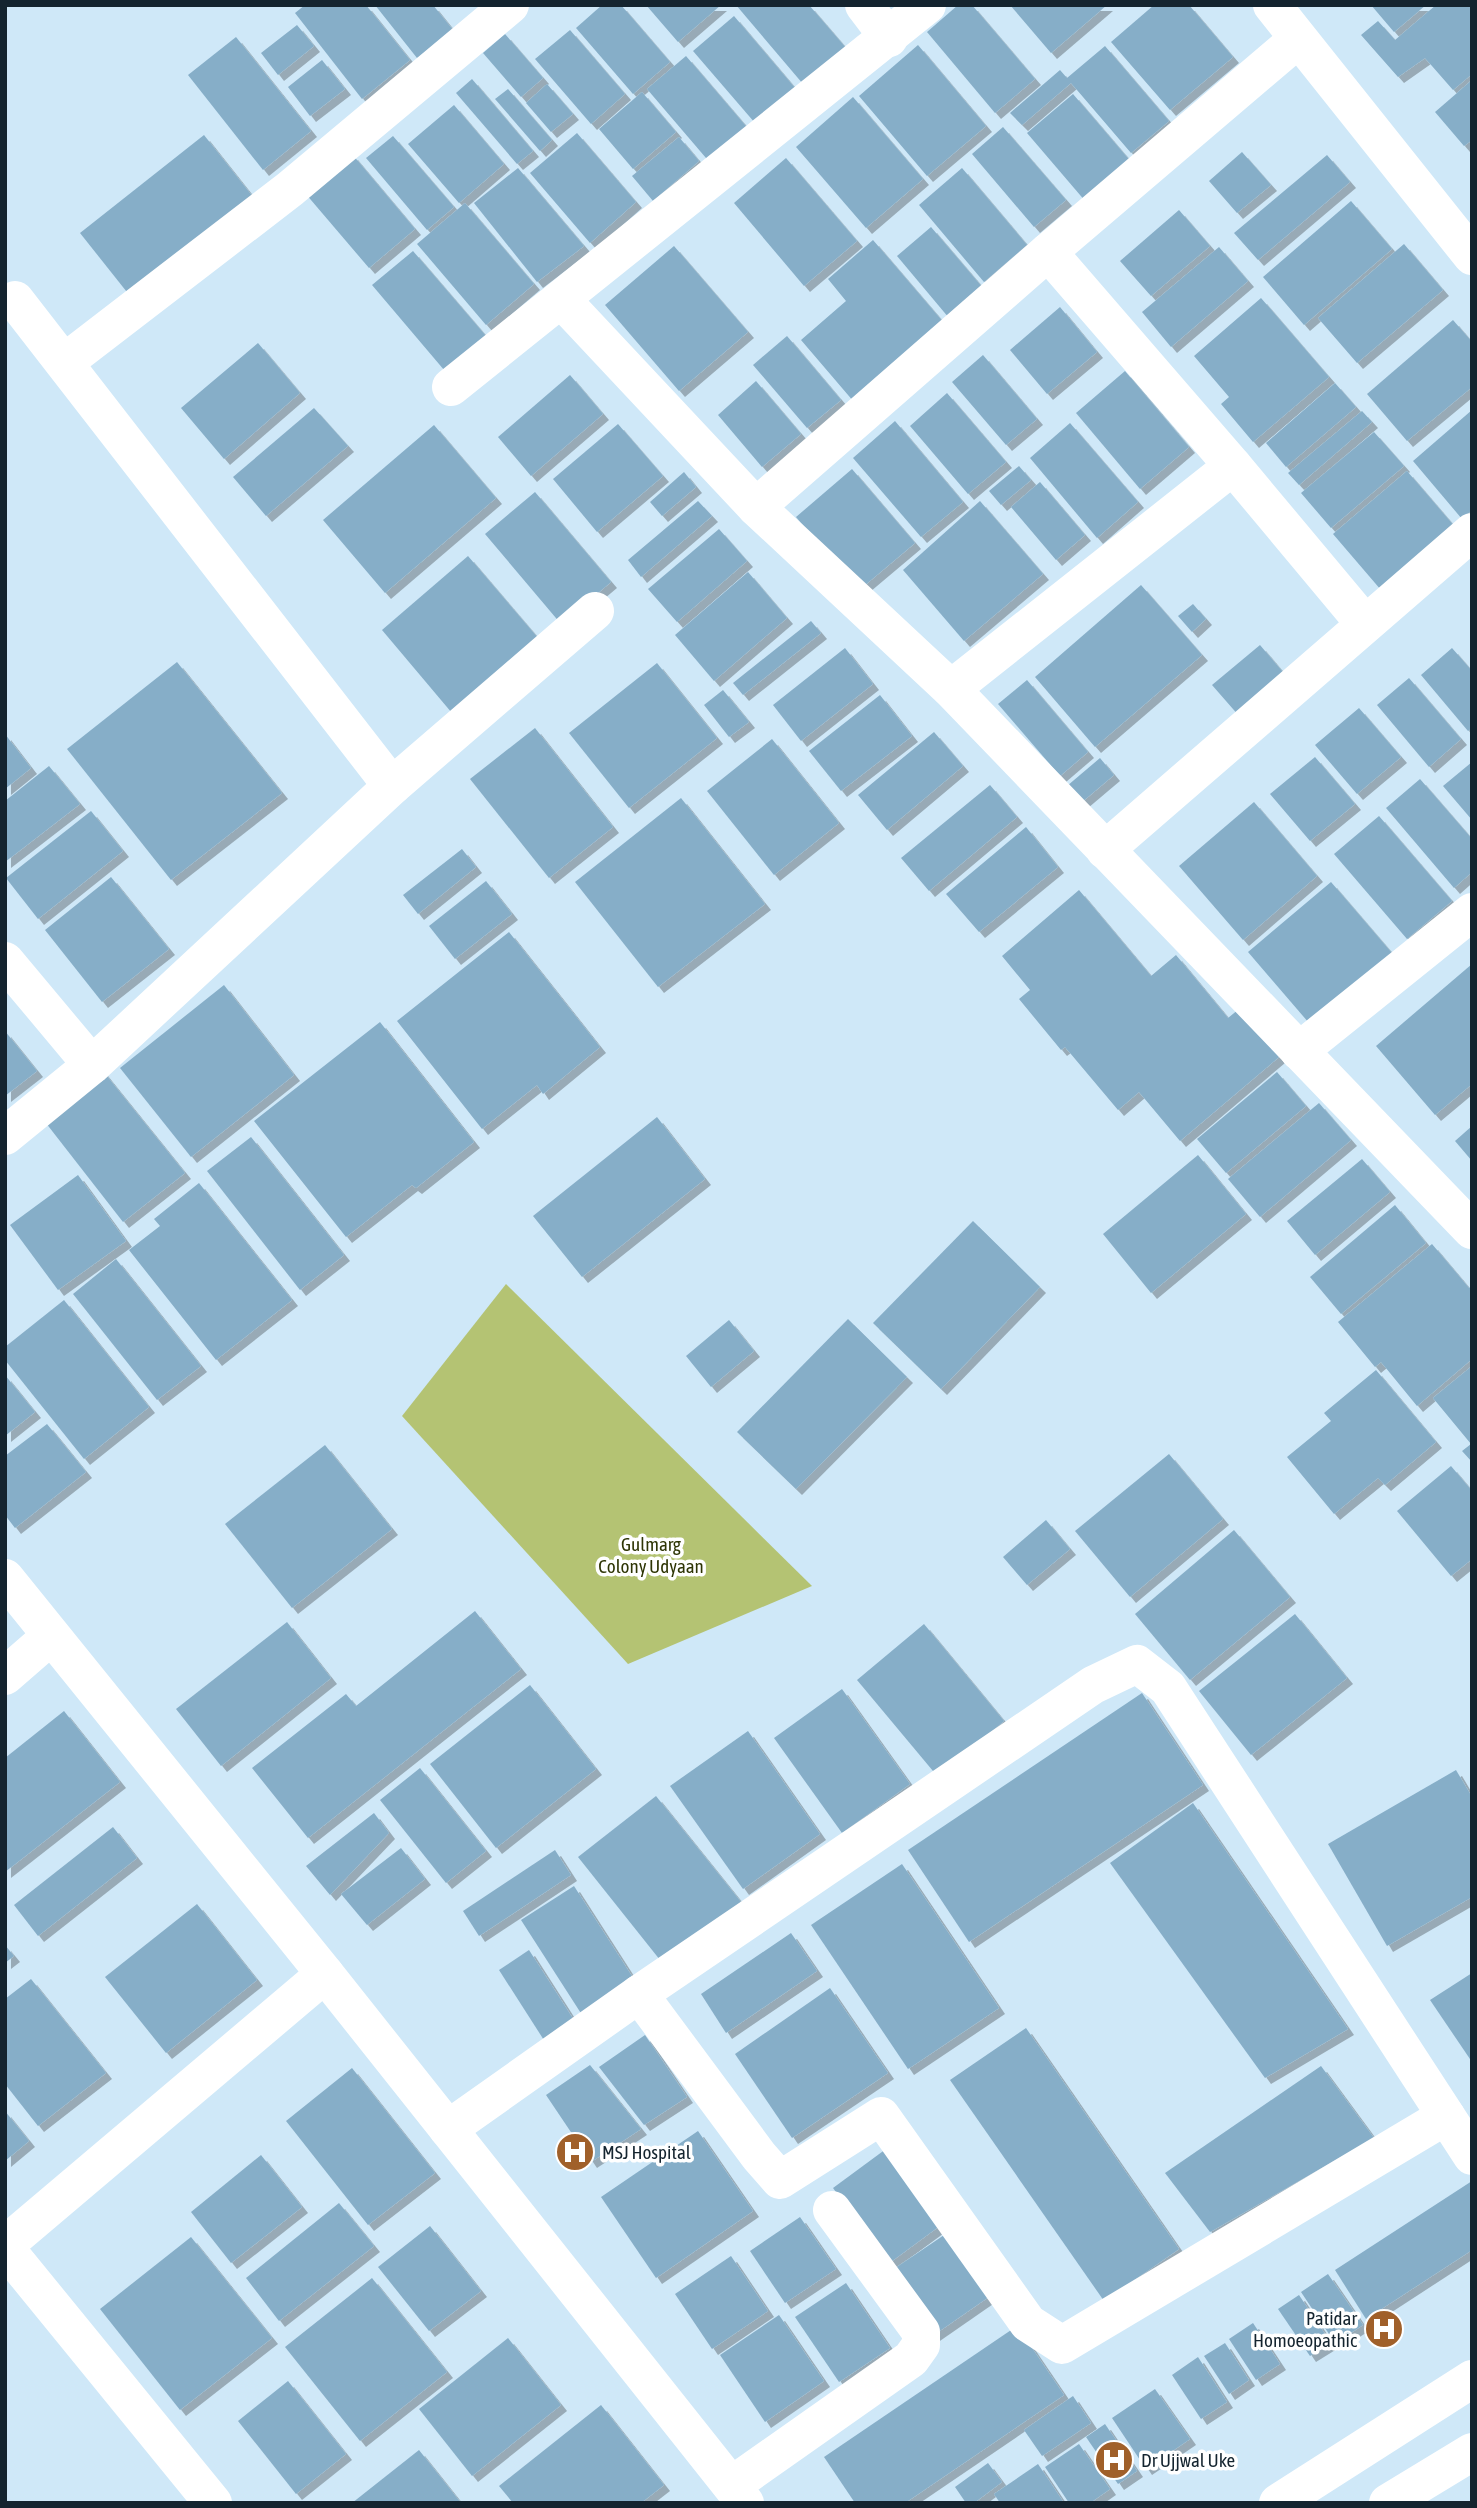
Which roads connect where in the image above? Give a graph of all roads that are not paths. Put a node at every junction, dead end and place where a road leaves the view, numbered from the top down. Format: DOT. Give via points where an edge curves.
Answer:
graph roads {
  1 [pos="510,5"];
  2 [pos="864,5"];
  3 [pos="928,5"];
  4 [pos="1272,5"];
  5 [pos="889,38"];
  6 [pos="1298,39"];
  7 [pos="1048,252"];
  8 [pos="1472,256"];
  9 [pos="561,299"];
  10 [pos="15,300"];
  11 [pos="65,362"];
  12 [pos="451,387"];
  13 [pos="1233,466"];
  14 [pos="756,507"];
  15 [pos="1472,532"];
  16 [pos="595,611"];
  17 [pos="1365,624"];
  18 [pos="951,689"];
  19 [pos="392,786"];
  20 [pos="1105,850"];
  21 [pos="1472,912"];
  22 [pos="5,961"];
  23 [pos="1299,1051"];
  24 [pos="92,1065"];
  25 [pos="5,1136"];
  26 [pos="1472,1230"];
  27 [pos="5,1578"];
  28 [pos="51,1636"];
  29 [pos="5,1676"];
  30 [pos="325,1974"];
  31 [pos="639,1994"];
  32 [pos="1446,2116"];
  33 [pos="448,2129"];
  34 [pos="1472,2156"];
  35 [pos="832,2210"];
  36 [pos="5,2246"];
  37 [pos="1472,2379"];
  38 [pos="1472,2452"];
  39 [pos="739,2494"];
  40 [pos="212,2503"];
  41 [pos="1278,2503"];
  42 [pos="1388,2503"];
  1 -- 11 [label="street" via="290,189"];
  2 -- 5 [label="street"];
  3 -- 5 [label="street"];
  4 -- 6 [label="street"];
  5 -- 9 [label="street"];
  6 -- 7 [label="street"];
  6 -- 8 [label="street"];
  7 -- 13 [label="street"];
  7 -- 14 [label="street"];
  9 -- 12 [label="street"];
  9 -- 14 [label="street"];
  10 -- 11 [label="street"];
  11 -- 19 [label="street"];
  13 -- 17 [label="street"];
  13 -- 18 [label="street"];
  14 -- 18 [label="street"];
  15 -- 17 [label="street"];
  16 -- 19 [label="street"];
  17 -- 20 [label="street"];
  18 -- 20 [label="street"];
  19 -- 24 [label="street"];
  20 -- 23 [label="street"];
  21 -- 23 [label="street"];
  22 -- 24 [label="street"];
  23 -- 26 [label="street"];
  24 -- 25 [label="street"];
  27 -- 28 [label="street"];
  28 -- 29 [label="street"];
  28 -- 30 [label="street"];
  30 -- 33 [label="street"];
  30 -- 36 [label="street"];
  31 -- 32 [label="street" via="780,2179 881,2116 1028,2323 1062,2345"];
  31 -- 32 [label="street" via="1093,1685 1137,1664 1168,1688"];
  31 -- 33 [label="street"];
  32 -- 34 [label="street"];
  33 -- 39 [label="street"];
  35 -- 39 [label="street" via="921,2332 921,2344 911,2359"];
  36 -- 40 [label="street"];
  37 -- 41 [label="street"];
  38 -- 42 [label="street"];
}
